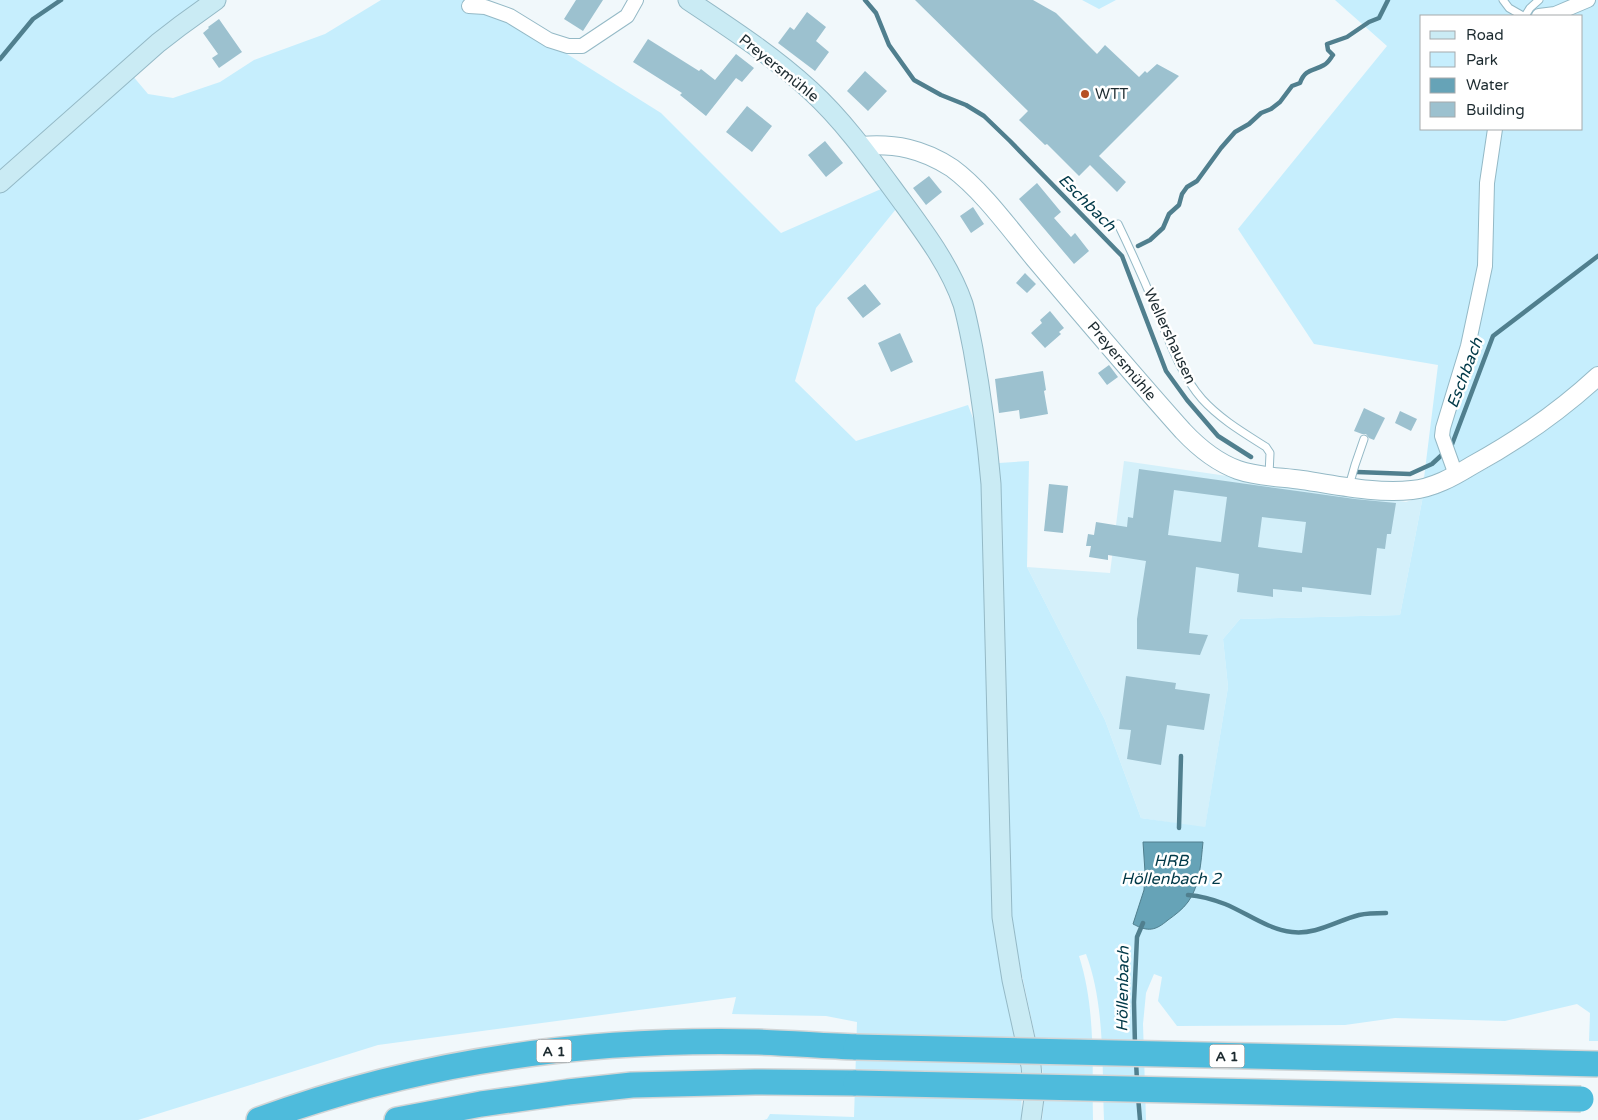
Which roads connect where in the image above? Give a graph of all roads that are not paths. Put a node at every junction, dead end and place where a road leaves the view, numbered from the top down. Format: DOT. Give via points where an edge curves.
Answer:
graph roads {
  1 [pos="216,0"];
  2 [pos="636,0"];
  3 [pos="688,0"];
  4 [pos="1503,0"];
  5 [pos="1539,0"];
  6 [pos="1588,0"];
  7 [pos="470,6"];
  8 [pos="1522,15"];
  9 [pos="1525,15"];
  10 [pos="1547,15"];
  11 [pos="1496,130"];
  12 [pos="862,146"];
  13 [pos="0,183"];
  14 [pos="1118,224"];
  15 [pos="1598,376"];
  16 [pos="1364,439"];
  17 [pos="1453,468"];
  18 [pos="1268,476"];
  19 [pos="1348,486"];
  20 [pos="1598,1064"];
  21 [pos="1589,1099"];
  22 [pos="259,1120"];
  23 [pos="397,1120"];
  24 [pos="1032,1120"];
  1 -- 13 [label="main road" via="158,43"];
  2 -- 7 [label="street" via="626,16 582,46 568,46 549,40 510,16 485,7"];
  3 -- 12 [label="main road, Preyersmühle" via="810,90"];
  4 -- 8 [label="lane" via="1508,8"];
  5 -- 9 [label="lane"];
  6 -- 10 [label="street"];
  11 -- 17 [label="street" via="1486,183 1485,266 1468,346 1442,428"];
  12 -- 18 [label="street, Preyersmühle" via="905,148 931,156 952,169 999,216 1192,440 1216,460"];
  12 -- 24 [label="main road, Preyersmühle" via="950,274 963,305 983,412 991,484 1002,917 1031,1066"];
  14 -- 18 [label="lane, Wellershausen" via="1174,352 1192,385 1215,412 1266,448 1270,454"];
  15 -- 17 [label="street, Preyersmühle" via="1562,408 1502,450"];
  16 -- 19 [label="lane"];
  17 -- 19 [label="street, Preyersmühle" via="1427,487 1411,490"];
  18 -- 19 [label="street, Preyersmühle"];
  20 -- 22 [label="highway, A 1, bridge" via="758,1042 660,1043 561,1050 467,1063 402,1076"];
  21 -- 23 [label="highway, bridge" via="755,1082 632,1085 481,1104"];
}
